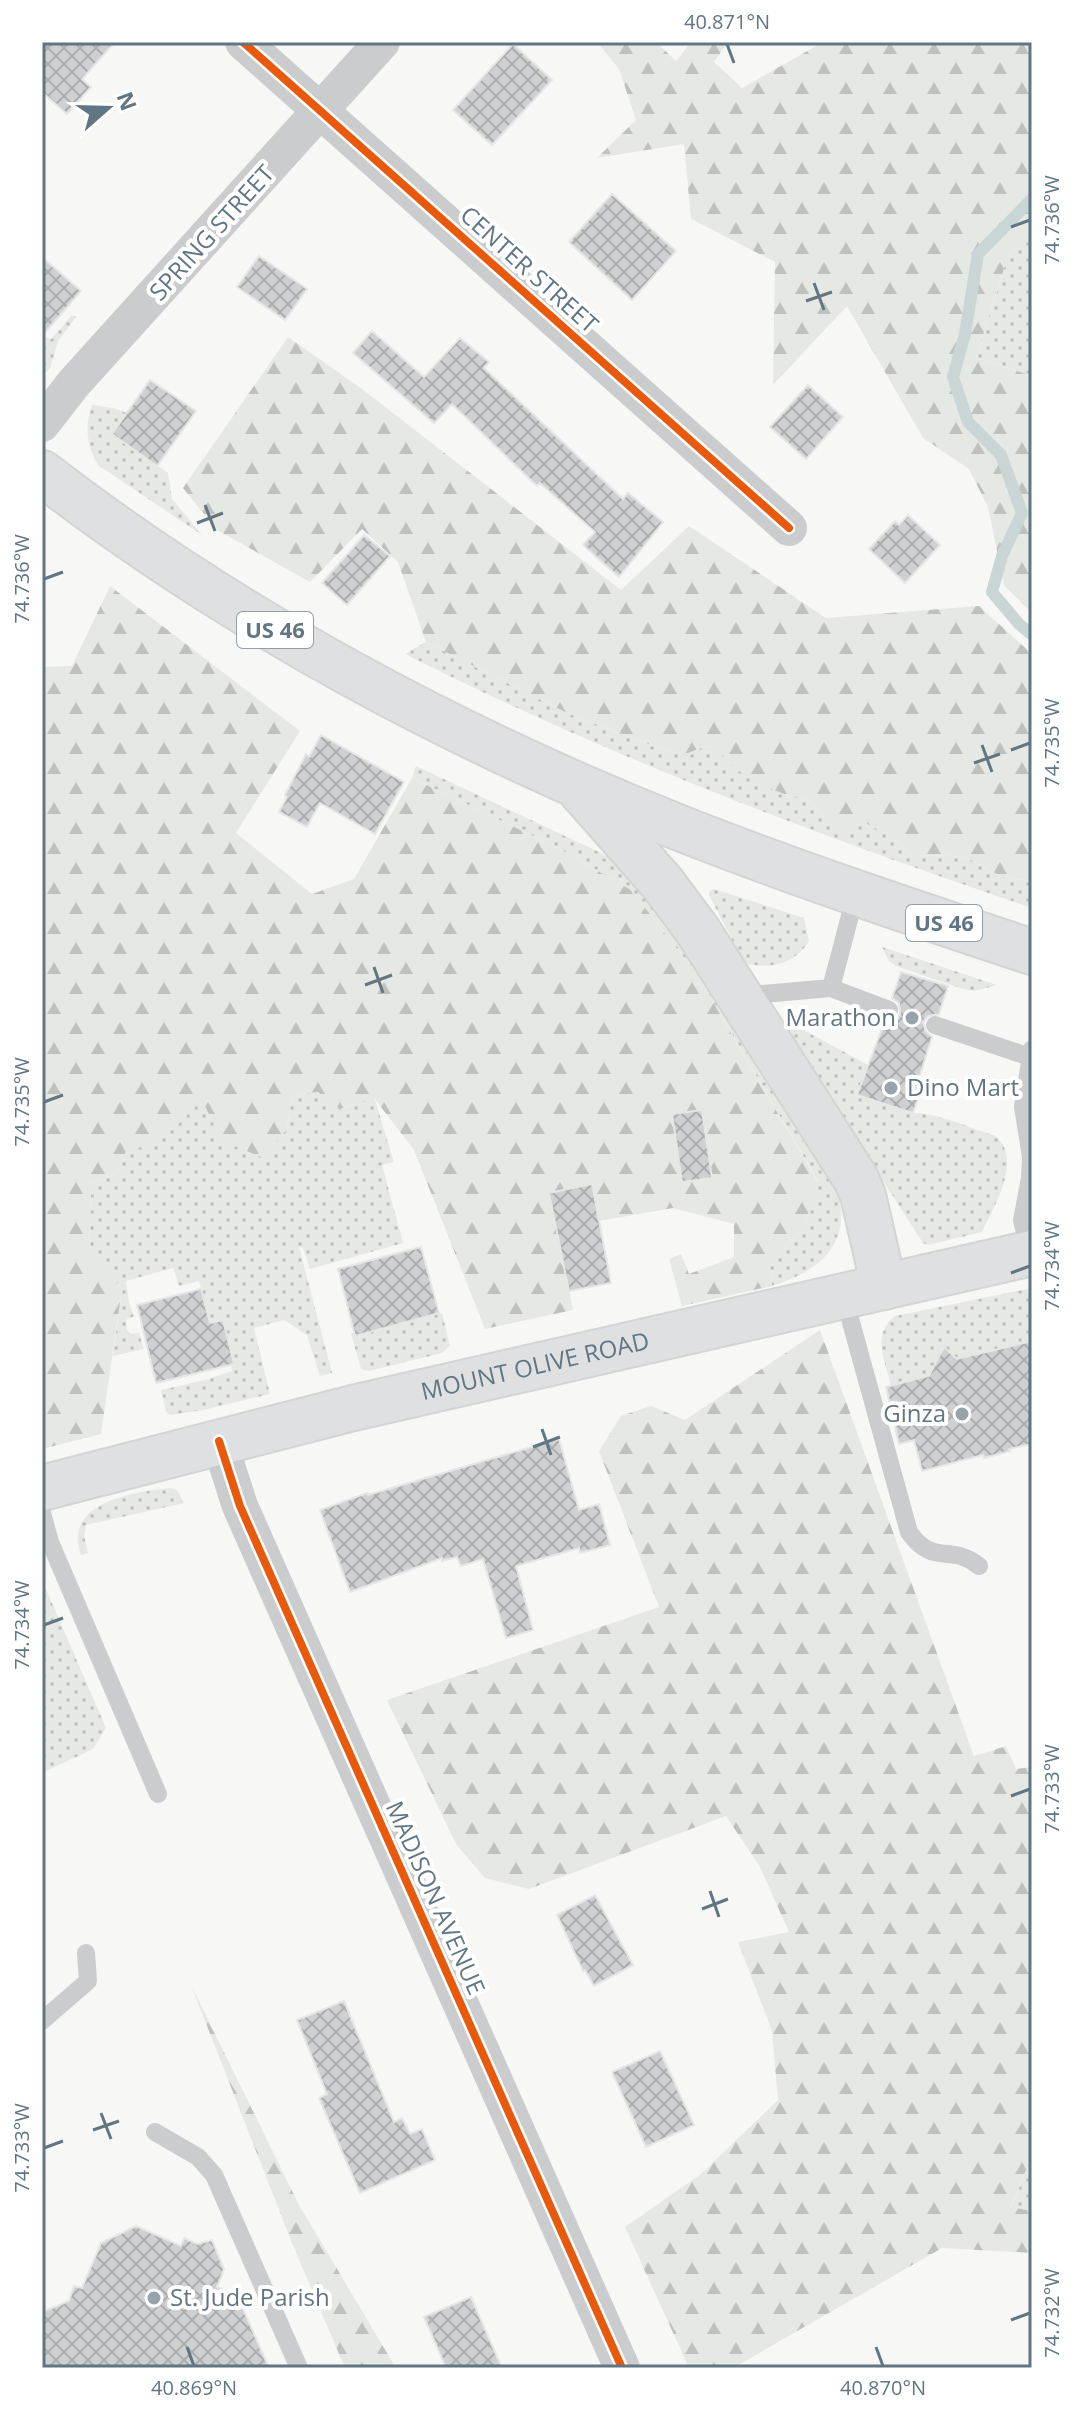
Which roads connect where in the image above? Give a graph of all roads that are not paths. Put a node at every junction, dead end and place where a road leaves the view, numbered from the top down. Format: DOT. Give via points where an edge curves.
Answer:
graph roads {
  1 [pos="243,42"];
  2 [pos="382,42"];
  3 [pos="320,111"];
  4 [pos="42,424"];
  5 [pos="42,473"];
  6 [pos="789,528"];
  7 [pos="574,783"];
  8 [pos="856,893"];
  9 [pos="1032,952"];
  10 [pos="831,988"];
  11 [pos="745,1004"];
  12 [pos="889,1010"];
  13 [pos="935,1025"];
  14 [pos="1031,1053"];
  15 [pos="1031,1253"];
  16 [pos="864,1292"];
  17 [pos="219,1441"];
  18 [pos="42,1488"];
  19 [pos="42,1513"];
  20 [pos="979,1566"];
  21 [pos="158,1794"];
  22 [pos="86,1953"];
  23 [pos="42,2021"];
  24 [pos="155,2132"];
  25 [pos="299,2368"];
  26 [pos="622,2368"];
  1 -- 3 [label="street, CENTER STREET"];
  2 -- 3 [label="street, SPRING STREET"];
  3 -- 4 [label="street, SPRING STREET"];
  3 -- 6 [label="street, CENTER STREET"];
  5 -- 7 [label="main road, US 46" via="246,614 395,696"];
  7 -- 8 [label="main road, US 46"];
  7 -- 11 [label="main road" via="664,885"];
  8 -- 9 [label="main road, US 46"];
  8 -- 10 [label="lane"];
  10 -- 11 [label="lane" via="763,994"];
  10 -- 12 [label="lane"];
  11 -- 16 [label="main road" via="863,1195"];
  13 -- 14 [label="lane"];
  14 -- 15 [label="lane" via="1023,1107 1030,1178 1022,1220"];
  15 -- 16 [label="main road, MOUNT OLIVE ROAD"];
  16 -- 17 [label="main road, MOUNT OLIVE ROAD"];
  16 -- 20 [label="lane" via="909,1532 935,1554 955,1553"];
  17 -- 18 [label="main road, MOUNT OLIVE ROAD"];
  17 -- 26 [label="street, MADISON AVENUE" via="240,1506"];
  19 -- 21 [label="lane"];
  22 -- 23 [label="lane" via="88,1981"];
  24 -- 25 [label="lane" via="198,2157 214,2175"];
}
